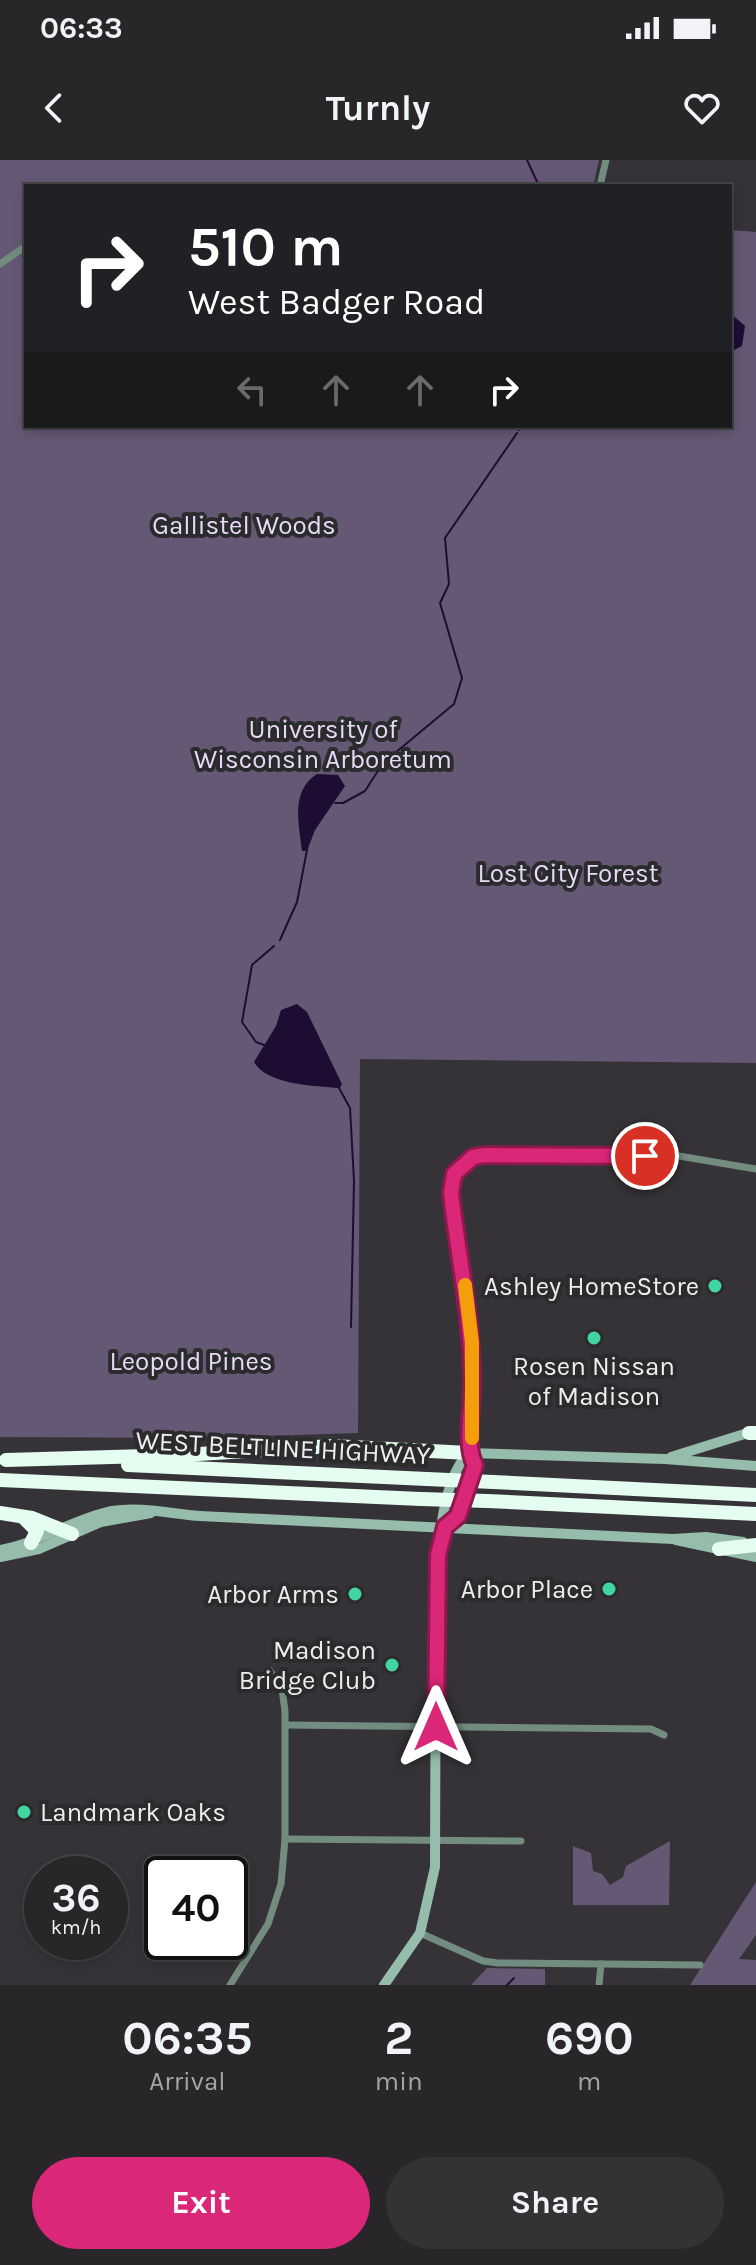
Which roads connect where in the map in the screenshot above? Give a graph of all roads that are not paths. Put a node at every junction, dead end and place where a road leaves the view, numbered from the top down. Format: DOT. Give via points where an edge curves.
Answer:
graph roads {
  1 [pos="606,160"];
  2 [pos="600,184"];
  3 [pos="24,247"];
  4 [pos="0,264"];
  5 [pos="756,1169"];
  6 [pos="754,1432"];
  7 [pos="469,1453"];
  8 [pos="3,1459"];
  9 [pos="665,1459"];
  10 [pos="756,1466"];
  11 [pos="0,1480"];
  12 [pos="756,1495"];
  13 [pos="0,1513"];
  14 [pos="756,1514"];
  15 [pos="23,1516"];
  16 [pos="445,1527"];
  17 [pos="65,1533"];
  18 [pos="673,1539"];
  19 [pos="31,1543"];
  20 [pos="755,1548"];
  21 [pos="719,1549"];
  22 [pos="0,1550"];
  23 [pos="0,1557"];
  24 [pos="270,1671"];
  25 [pos="286,1725"];
  26 [pos="436,1727"];
  27 [pos="664,1735"];
  28 [pos="285,1839"];
  29 [pos="436,1841"];
  30 [pos="521,1841"];
  31 [pos="420,1933"];
  32 [pos="601,1964"];
  33 [pos="700,1965"];
  34 [pos="230,1985"];
  35 [pos="384,1985"];
  36 [pos="599,1985"];
  1 -- 2 [label="street"];
  3 -- 4 [label="street"];
  5 -- 7 [label="street" via="672,1156 485,1155 461,1164 451,1193 472,1342"];
  6 -- 9 [label="street"];
  7 -- 8 [label="highway" via="332,1446"];
  7 -- 9 [label="street"];
  7 -- 16 [label="street" via="459,1462 442,1513"];
  7 -- 16 [label="street" via="475,1465 458,1516"];
  8 -- 12 [label="highway, WEST BELTLINE HIGHWAY, bridge"];
  9 -- 10 [label="street"];
  11 -- 14 [label="highway, WEST BELTLINE HIGHWAY, bridge"];
  13 -- 15 [label="highway"];
  15 -- 17 [label="highway"];
  15 -- 19 [label="highway" via="35,1526"];
  16 -- 17 [label="street" via="113,1511"];
  16 -- 18 [label="street"];
  16 -- 26 [label="street" via="436,1568"];
  17 -- 19 [label="street"];
  17 -- 23 [label="street" via="39,1549"];
  18 -- 20 [label="street" via="706,1537"];
  18 -- 21 [label="street"];
  19 -- 22 [label="street"];
  20 -- 21 [label="highway"];
  24 -- 25 [label="street" via="282,1689"];
  25 -- 26 [label="street"];
  25 -- 28 [label="street"];
  26 -- 27 [label="street" via="651,1729"];
  26 -- 29 [label="street"];
  28 -- 29 [label="street"];
  28 -- 34 [label="street" via="276,1904 258,1944"];
  29 -- 30 [label="street"];
  29 -- 31 [label="street"];
  31 -- 32 [label="street" via="483,1961"];
  31 -- 35 [label="street"];
  32 -- 33 [label="street"];
  32 -- 36 [label="street"];
}
